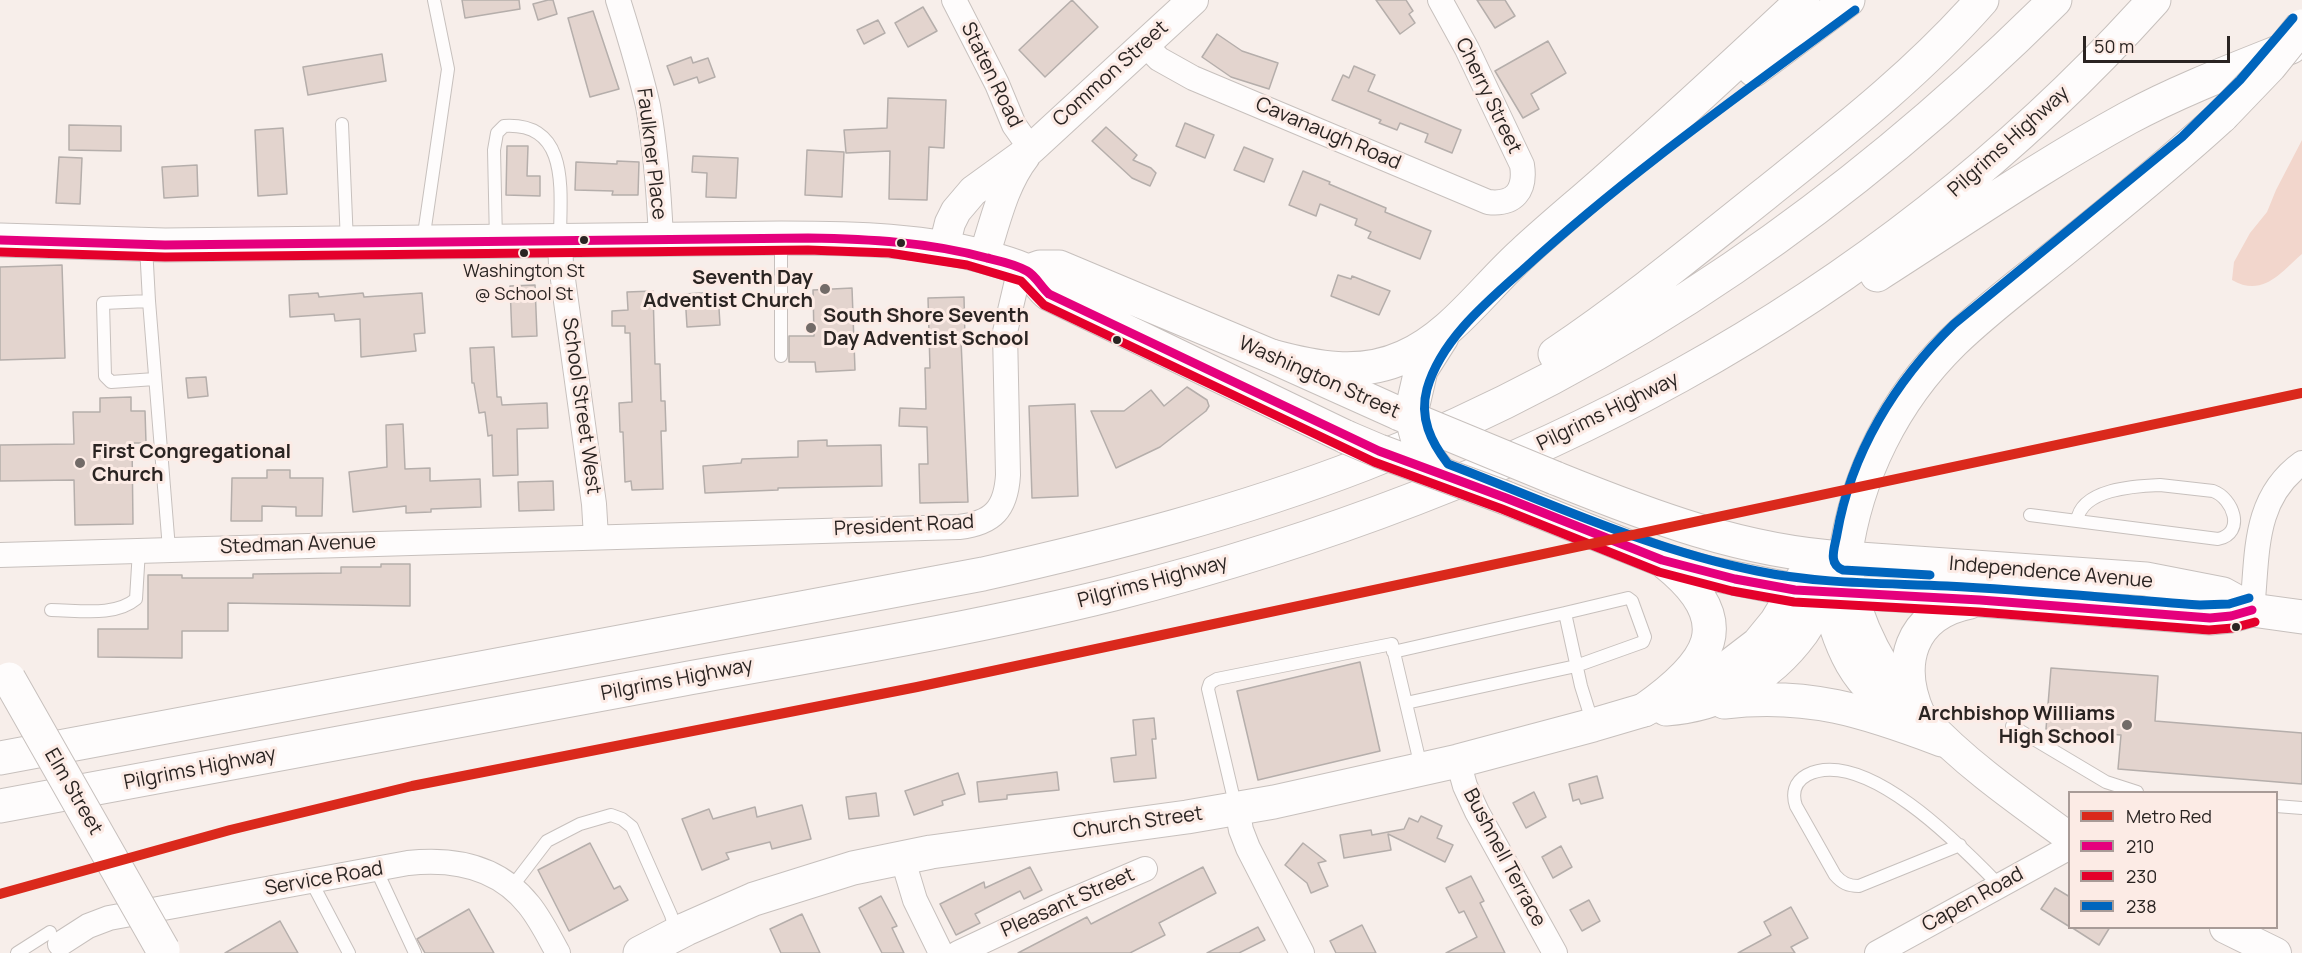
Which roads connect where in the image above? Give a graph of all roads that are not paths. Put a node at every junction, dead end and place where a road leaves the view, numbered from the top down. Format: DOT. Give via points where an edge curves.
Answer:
graph roads {
  1 [pos="434,0"];
  2 [pos="618,0"];
  3 [pos="954,0"];
  4 [pos="1193,0"];
  5 [pos="1440,0"];
  6 [pos="1803,0"];
  7 [pos="1848,0"];
  8 [pos="1982,0"];
  9 [pos="2055,0"];
  10 [pos="2154,0"];
  11 [pos="2302,26"];
  12 [pos="2302,42"];
  13 [pos="1144,44"];
  14 [pos="342,124"];
  15 [pos="1031,149"];
  16 [pos="1606,180"];
  17 [pos="1517,194"];
  18 [pos="781,238"];
  19 [pos="661,239"];
  20 [pos="0,240"];
  21 [pos="560,240"];
  22 [pos="496,241"];
  23 [pos="423,242"];
  24 [pos="347,243"];
  25 [pos="146,244"];
  26 [pos="944,247"];
  27 [pos="984,256"];
  28 [pos="1024,270"];
  29 [pos="149,301"];
  30 [pos="1456,319"];
  31 [pos="1271,356"];
  32 [pos="781,357"];
  33 [pos="155,379"];
  34 [pos="1647,394"];
  35 [pos="1408,414"];
  36 [pos="1397,451"];
  37 [pos="2302,463"];
  38 [pos="1441,474"];
  39 [pos="2030,515"];
  40 [pos="2077,521"];
  41 [pos="2247,527"];
  42 [pos="596,537"];
  43 [pos="178,549"];
  44 [pos="1836,549"];
  45 [pos="139,550"];
  46 [pos="0,555"];
  47 [pos="1662,560"];
  48 [pos="1824,592"];
  49 [pos="1980,600"];
  50 [pos="51,610"];
  51 [pos="2252,610"];
  52 [pos="1565,613"];
  53 [pos="2302,617"];
  54 [pos="1394,652"];
  55 [pos="1576,666"];
  56 [pos="4,670"];
  57 [pos="1406,703"];
  58 [pos="1695,706"];
  59 [pos="1644,710"];
  60 [pos="1919,716"];
  61 [pos="1593,725"];
  62 [pos="2012,726"];
  63 [pos="1942,740"];
  64 [pos="0,758"];
  65 [pos="1458,761"];
  66 [pos="1422,770"];
  67 [pos="2134,791"];
  68 [pos="0,806"];
  69 [pos="2278,806"];
  70 [pos="2302,808"];
  71 [pos="1237,809"];
  72 [pos="2068,836"];
  73 [pos="1960,845"];
  74 [pos="2068,848"];
  75 [pos="902,857"];
  76 [pos="376,869"];
  77 [pos="1145,869"];
  78 [pos="311,881"];
  79 [pos="2000,886"];
  80 [pos="511,888"];
  81 [pos="2229,929"];
  82 [pos="676,934"];
  83 [pos="59,943"];
  84 [pos="164,951"];
  85 [pos="17,953"];
  86 [pos="349,953"];
  87 [pos="415,953"];
  88 [pos="558,953"];
  89 [pos="640,953"];
  90 [pos="941,953"];
  91 [pos="958,953"];
  92 [pos="1302,953"];
  93 [pos="1555,953"];
  94 [pos="1877,953"];
  95 [pos="2276,953"];
  1 -- 23 [label="lane" via="448,69"];
  2 -- 19 [label="street, Faulkner Place" via="651,124"];
  3 -- 15 [label="street, Staten Road" via="1014,125"];
  4 -- 13 [label="street, Common Street"];
  5 -- 17 [label="street, Cherry Street" via="1522,165 1524,180"];
  6 -- 16 [label="main road"];
  7 -- 16 [label="main road"];
  8 -- 36 [label="main road" via="1890,93 1637,296 1554,354"];
  9 -- 36 [label="main road" via="1900,142 1750,256 1658,317 1563,372"];
  10 -- 34 [label="main road, Pilgrims Highway" via="2046,111 1935,207 1789,312"];
  11 -- 44 [label="main road, Church Street, bridge" via="2222,116 1967,329 1930,366 1885,433"];
  12 -- 34 [label="main road" via="2200,83 2126,119 1829,306 1746,350"];
  13 -- 15 [label="street, Common Street"];
  13 -- 17 [label="street, Cavanaugh Road" via="1187,75 1488,202 1503,202"];
  14 -- 24 [label="lane"];
  15 -- 26 [label="street, Common Street" via="983,183 959,206"];
  15 -- 27 [label="street, Common Street" via="1012,174"];
  16 -- 30 [label="main road"];
  18 -- 19 [label="main road, Washington Street"];
  18 -- 26 [label="main road, Washington Street" via="841,238"];
  18 -- 32 [label="lane"];
  19 -- 21 [label="main road, Washington Street"];
  20 -- 25 [label="main road, Washington Street"];
  21 -- 22 [label="main road, Washington Street"];
  21 -- 22 [label="lane" via="560,174 553,147 533,129 517,125 504,126 497,133"];
  21 -- 42 [label="street, School Street West"];
  22 -- 23 [label="main road, Washington Street"];
  23 -- 24 [label="main road, Washington Street"];
  24 -- 25 [label="main road, Washington Street"];
  25 -- 29 [label="lane"];
  26 -- 27 [label="main road, Washington Street"];
  27 -- 28 [label="main road, Washington Street"];
  28 -- 31 [label="main road, Washington Street" via="1059,267"];
  28 -- 38 [label="main road, Washington Street, bridge" via="1049,294 1346,437"];
  28 -- 42 [label="street, President Road" via="1005,332 1008,484 999,509 986,520 959,527"];
  29 -- 33 [label="lane"];
  29 -- 33 [label="lane" via="103,303 105,376 111,382"];
  30 -- 31 [label="main road" via="1415,351 1370,368 1332,369"];
  30 -- 35 [label="main road" via="1421,370"];
  31 -- 35 [label="main road, Washington Street"];
  33 -- 43 [label="lane"];
  34 -- 68 [label="main road, Pilgrims Highway" via="1516,458 1400,504 1245,557 1107,596 966,627"];
  35 -- 38 [label="main road, bridge" via="1420,447"];
  35 -- 44 [label="main road, Washington Street, bridge" via="1682,526 1743,543"];
  36 -- 64 [label="main road" via="1194,521 983,574"];
  37 -- 41 [label="street" via="2286,476 2265,510"];
  38 -- 47 [label="main road, Washington Street, bridge"];
  39 -- 40 [label="lane"];
  40 -- 41 [label="lane" via="2218,539"];
  40 -- 41 [label="lane" via="2084,504 2099,495 2160,485 2221,494"];
  41 -- 51 [label="street"];
  42 -- 43 [label="street, Stedman Avenue"];
  43 -- 45 [label="street, Stedman Avenue"];
  44 -- 48 [label="main road, Church Street"];
  44 -- 51 [label="main road, Independence Avenue" via="2146,579 2223,594"];
  45 -- 46 [label="street, Stedman Avenue"];
  45 -- 50 [label="lane" via="136,599 127,606 112,610"];
  47 -- 48 [label="main road, Washington Street" via="1744,581"];
  47 -- 59 [label="main road" via="1702,601 1710,635 1702,656 1688,675"];
  48 -- 49 [label="main road, Independence Avenue"];
  48 -- 58 [label="main road, Church Street" via="1801,634 1773,665 1737,690"];
  48 -- 59 [label="main road, Church Street" via="1749,652"];
  48 -- 60 [label="street" via="1855,608 1868,640"];
  48 -- 63 [label="street" via="1839,642 1862,681 1891,709"];
  49 -- 51 [label="main road, Independence Avenue" via="2210,618"];
  49 -- 60 [label="main road" via="1940,613 1917,637 1907,668 1909,691"];
  51 -- 53 [label="main road, Independence Avenue"];
  52 -- 54 [label="lane"];
  52 -- 55 [label="lane"];
  52 -- 55 [label="lane" via="1628,598 1645,637 1643,642"];
  54 -- 57 [label="lane"];
  54 -- 71 [label="lane" via="1392,644 1210,683 1208,689"];
  55 -- 57 [label="lane"];
  55 -- 61 [label="lane"];
  56 -- 84 [label="main road, Elm Street, bridge"];
  57 -- 66 [label="lane"];
  58 -- 59 [label="main road, Church Street"];
  58 -- 63 [label="main road" via="1763,699 1814,702 1867,713"];
  59 -- 61 [label="main road, Church Street"];
  60 -- 63 [label="street"];
  61 -- 65 [label="main road, Church Street"];
  62 -- 67 [label="lane" via="2106,782"];
  63 -- 72 [label="street"];
  65 -- 66 [label="main road, Church Street"];
  65 -- 93 [label="street, Bushnell Terrace" via="1477,812"];
  66 -- 71 [label="main road, Church Street"];
  69 -- 70 [label="lane"];
  71 -- 75 [label="main road, Church Street"];
  71 -- 92 [label="street" via="1248,848"];
  73 -- 73 [label="lane" via="1894,792 1844,772 1828,770 1806,775 1792,795 1835,875 1850,886 1859,886"];
  73 -- 79 [label="lane"];
  74 -- 79 [label="street, Capen Road"];
  75 -- 82 [label="main road, Church Street" via="780,890"];
  75 -- 90 [label="street" via="915,900"];
  76 -- 78 [label="street, Service Road"];
  76 -- 80 [label="street, Service Road" via="415,862 450,862 487,873"];
  76 -- 87 [label="lane"];
  77 -- 91 [label="street, Pleasant Street"];
  78 -- 83 [label="street, Service Road" via="109,918"];
  78 -- 86 [label="lane"];
  79 -- 94 [label="street, Capen Road"];
  80 -- 82 [label="lane" via="547,842 580,824 611,815 632,827"];
  80 -- 88 [label="street, Service Road" via="536,915"];
  81 -- 95 [label="street"];
  82 -- 89 [label="main road, Church Street"];
  83 -- 85 [label="lane"];
}
